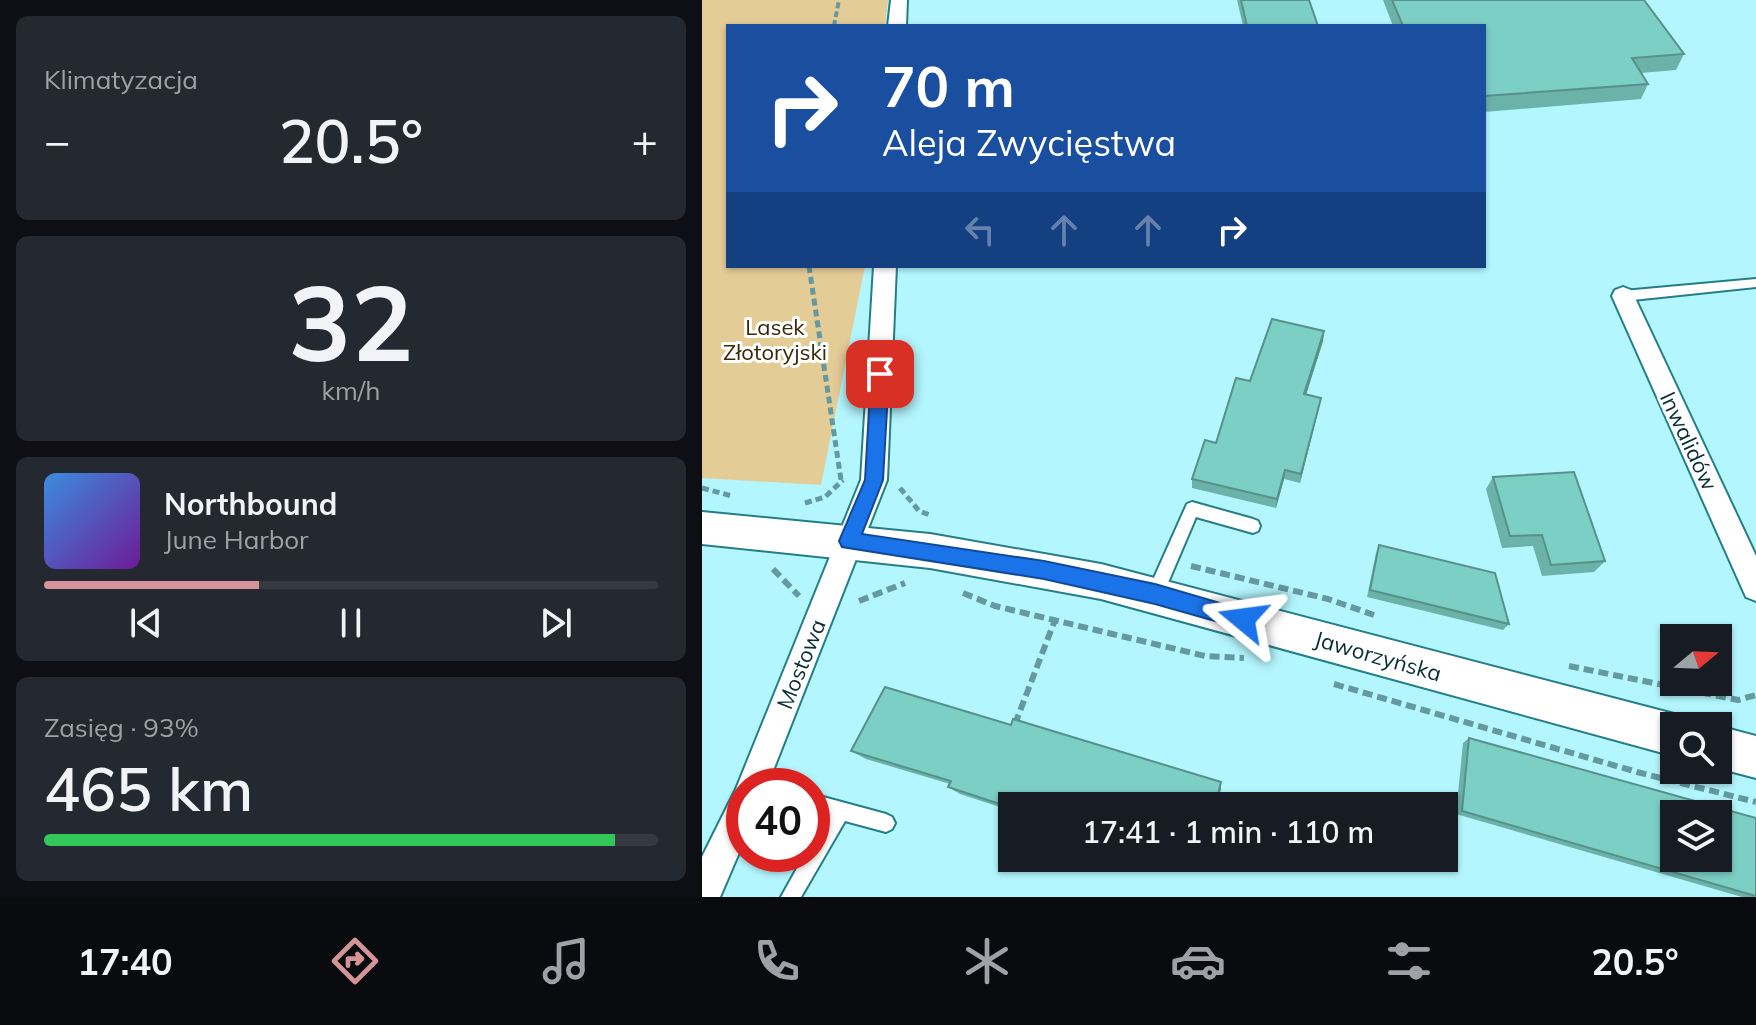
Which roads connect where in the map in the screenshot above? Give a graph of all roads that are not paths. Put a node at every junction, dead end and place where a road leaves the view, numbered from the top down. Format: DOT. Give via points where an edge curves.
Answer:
graph roads {
  1 [pos="899,0"];
  2 [pos="897,24"];
  3 [pos="885,268"];
  4 [pos="1756,283"];
  5 [pos="1623,296"];
  6 [pos="1253,526"];
  7 [pos="702,528"];
  8 [pos="849,541"];
  9 [pos="1756,587"];
  10 [pos="1155,594"];
  11 [pos="1660,731"];
  12 [pos="1732,751"];
  13 [pos="1756,757"];
  14 [pos="758,768"];
  15 [pos="830,808"];
  16 [pos="841,811"];
  17 [pos="886,823"];
  18 [pos="726,843"];
  19 [pos="702,897"];
  20 [pos="790,897"];
  1 -- 2 [label="street"];
  3 -- 8 [label="street, Mostowa" via="874,480"];
  4 -- 5 [label="lane"];
  5 -- 9 [label="street, Inwalidów"];
  6 -- 10 [label="lane" via="1192,509"];
  7 -- 8 [label="street, Jaworzyńska"];
  8 -- 10 [label="street, Jaworzyńska" via="1044,570"];
  8 -- 14 [label="street, Mostowa"];
  10 -- 11 [label="street, Jaworzyńska"];
  12 -- 13 [label="street"];
  15 -- 16 [label="lane"];
  16 -- 17 [label="lane"];
  16 -- 20 [label="lane"];
  18 -- 19 [label="street"];
}
